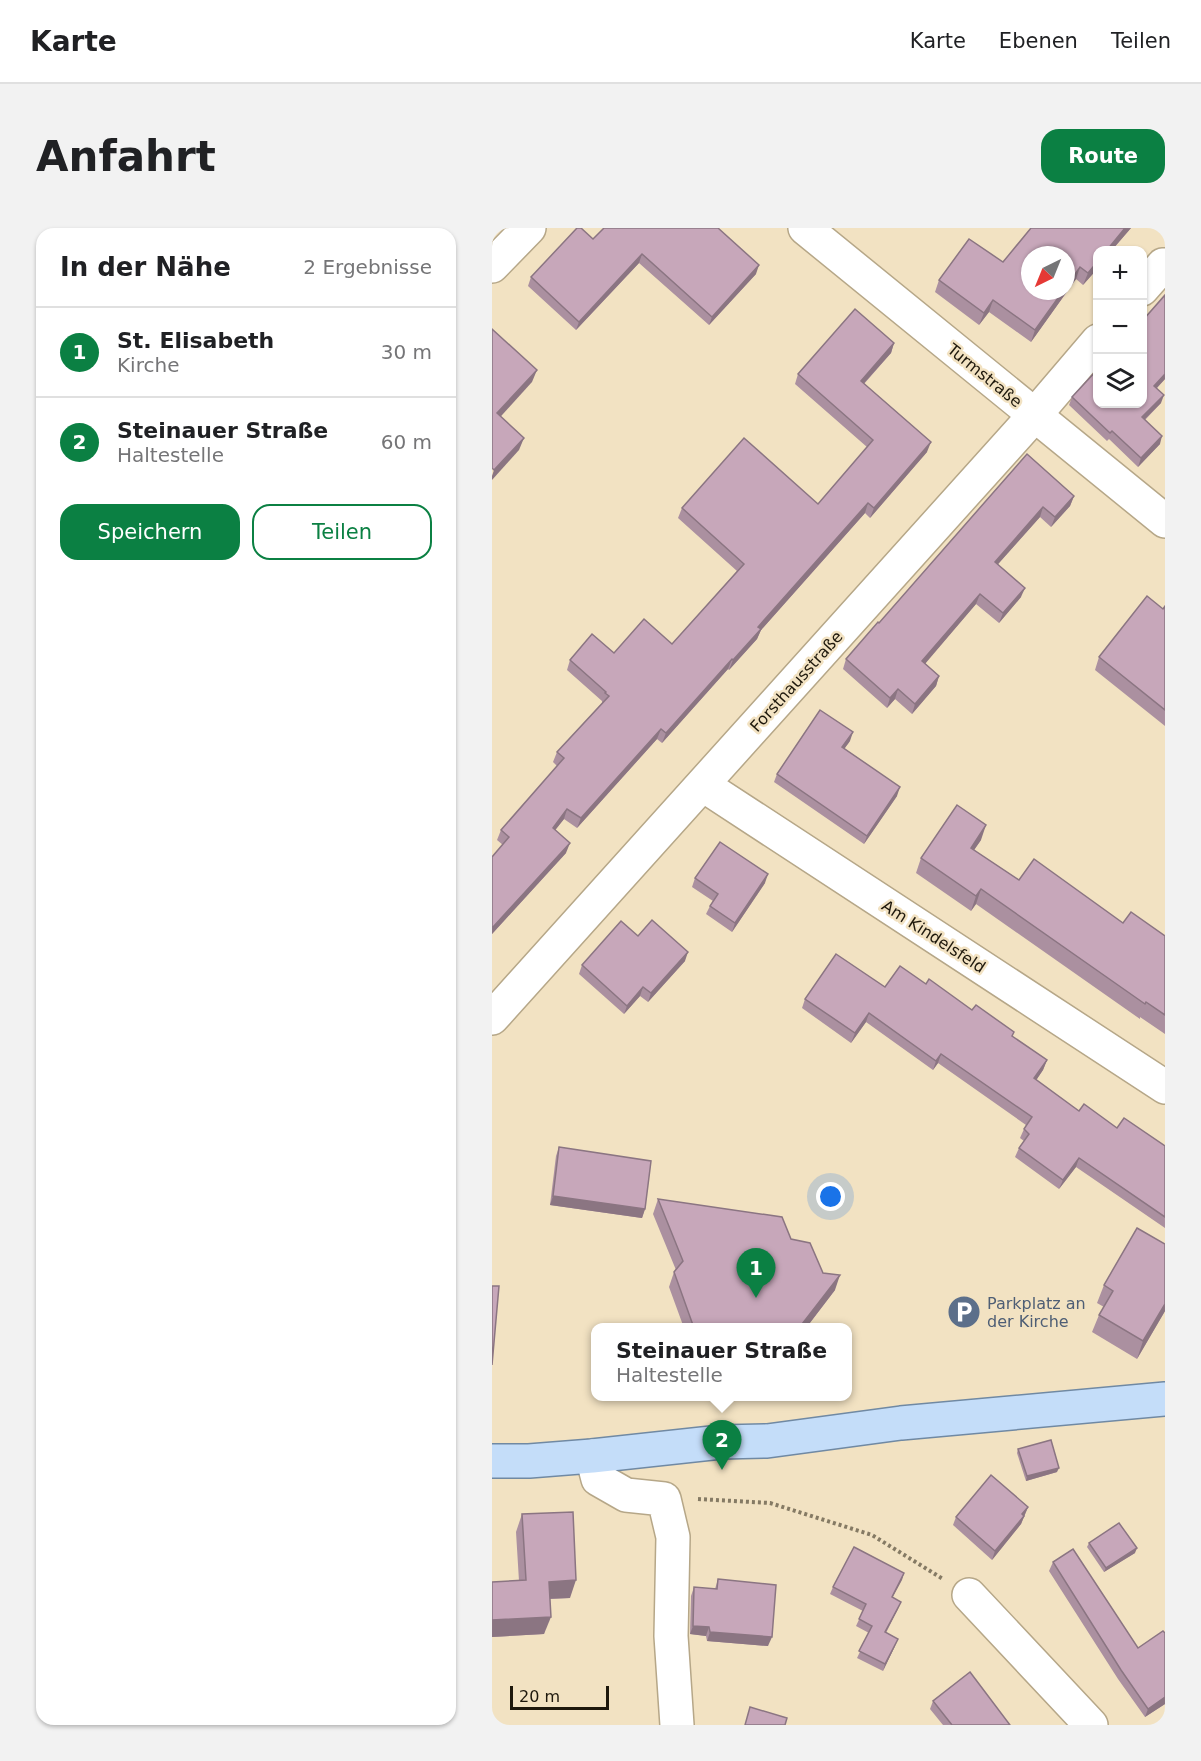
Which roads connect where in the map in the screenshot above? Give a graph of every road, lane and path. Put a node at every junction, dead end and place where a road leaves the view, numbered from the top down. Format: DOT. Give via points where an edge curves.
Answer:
graph roads {
  1 [pos="529,228"];
  2 [pos="805,228"];
  3 [pos="492,266"];
  4 [pos="1093,347"];
  5 [pos="1034,416"];
  6 [pos="1165,521"];
  7 [pos="703,785"];
  8 [pos="492,1018"];
  9 [pos="1165,1087"];
  10 [pos="1165,1399"];
  11 [pos="592,1456"];
  12 [pos="492,1461"];
  13 [pos="664,1499"];
  14 [pos="969,1595"];
  15 [pos="677,1725"];
  16 [pos="1091,1725"];
  1 -- 3 [label="street"];
  2 -- 5 [label="street, Turmstraße"];
  4 -- 5 [label="street, Forsthausstraße"];
  5 -- 6 [label="street, Turmstraße"];
  5 -- 7 [label="street, Forsthausstraße"];
  7 -- 8 [label="street, Forsthausstraße"];
  7 -- 9 [label="street, Am Kindelsfeld"];
  10 -- 11 [label="main road"];
  11 -- 12 [label="main road"];
  11 -- 13 [label="street" via="598,1479 626,1495"];
  13 -- 14 [label="path" via="770,1503 872,1535"];
  13 -- 15 [label="street" via="673,1537 671,1636"];
  14 -- 16 [label="street"];
}
